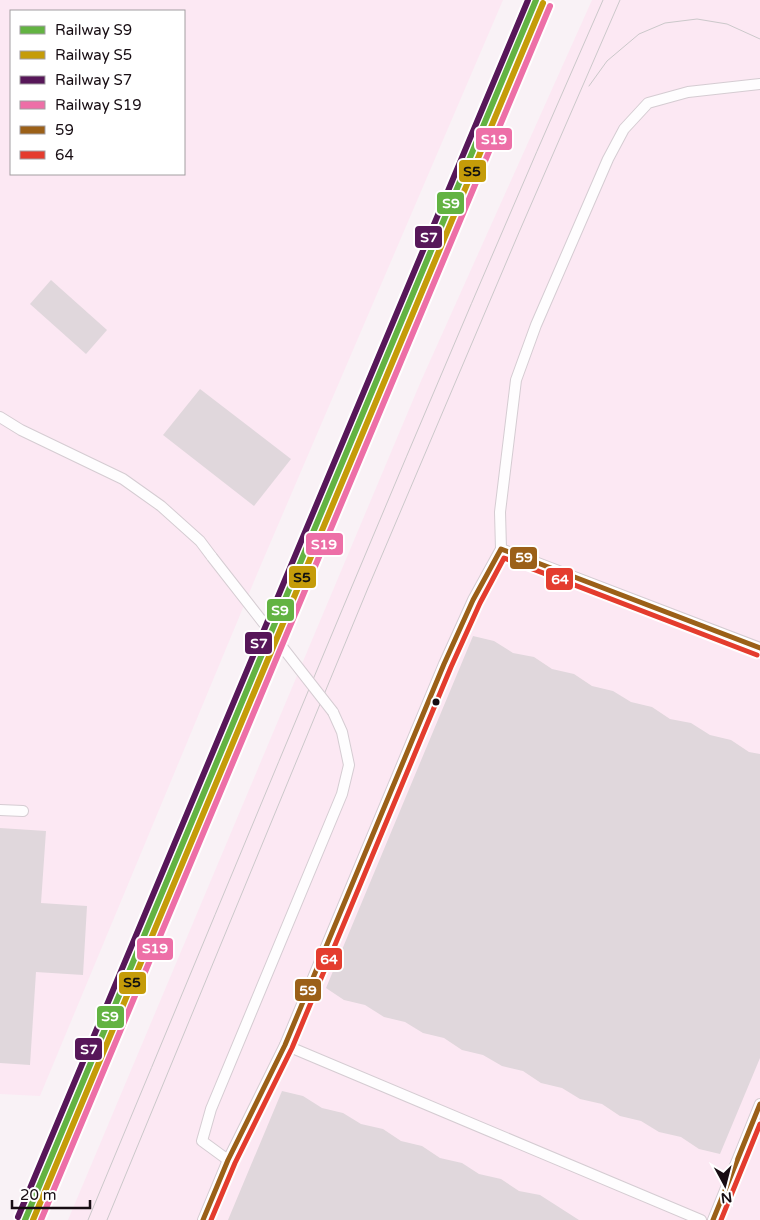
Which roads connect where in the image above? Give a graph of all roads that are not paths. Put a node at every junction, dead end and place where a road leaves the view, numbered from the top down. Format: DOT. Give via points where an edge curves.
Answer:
graph roads {
  1 [pos="760,84"];
  2 [pos="0,417"];
  3 [pos="501,549"];
  4 [pos="760,648"];
  5 [pos="0,810"];
  6 [pos="23,811"];
  7 [pos="285,1045"];
  8 [pos="760,1104"];
  9 [pos="228,1160"];
  10 [pos="203,1220"];
  11 [pos="701,1220"];
  12 [pos="713,1220"];
  1 -- 3 [label="lane" via="688,92 648,103 624,129 536,325 516,380 500,512"];
  2 -- 9 [label="lane, bridge" via="123,479 161,506 200,541 333,712 342,732 349,765 342,794 211,1109 202,1140"];
  3 -- 4 [label="lane"];
  3 -- 7 [label="lane" via="444,664"];
  5 -- 6 [label="lane"];
  7 -- 9 [label="lane"];
  7 -- 11 [label="lane"];
  8 -- 12 [label="lane"];
  9 -- 10 [label="lane"];
}
